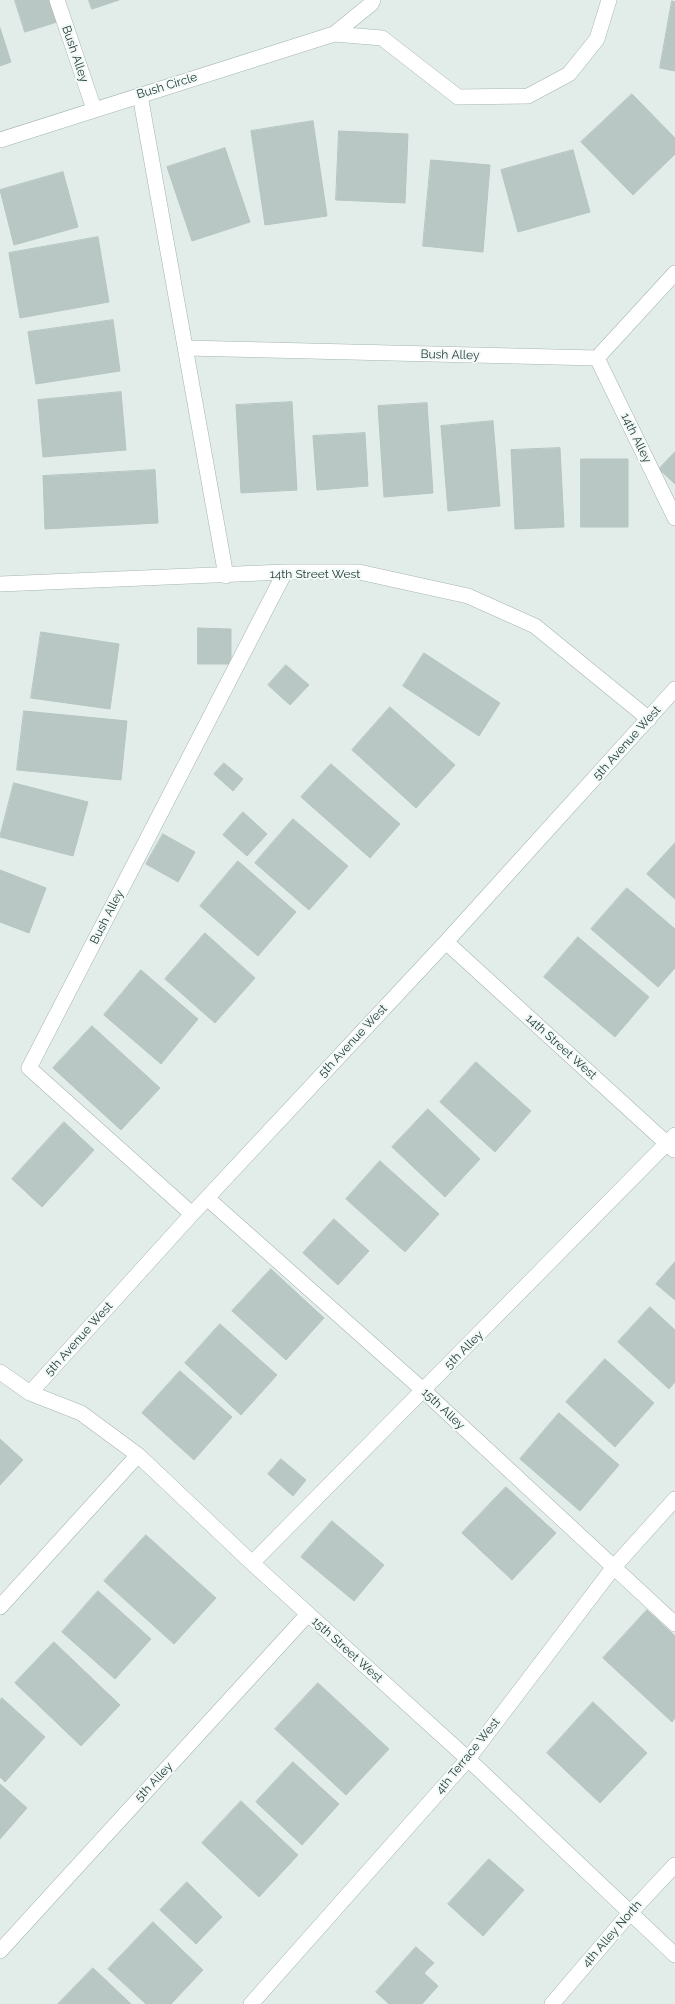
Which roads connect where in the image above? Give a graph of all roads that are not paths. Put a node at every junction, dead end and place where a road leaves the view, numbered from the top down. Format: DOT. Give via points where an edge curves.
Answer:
graph roads {
  1 [pos="56,0"];
  2 [pos="373,0"];
  3 [pos="609,0"];
  4 [pos="334,34"];
  5 [pos="140,94"];
  6 [pos="94,109"];
  7 [pos="0,140"];
  8 [pos="675,272"];
  9 [pos="186,348"];
  10 [pos="597,358"];
  11 [pos="675,518"];
  12 [pos="285,572"];
  13 [pos="226,576"];
  14 [pos="0,584"];
  15 [pos="675,689"];
  16 [pos="649,719"];
  17 [pos="446,942"];
  18 [pos="672,1143"];
  19 [pos="207,1198"];
  20 [pos="192,1214"];
  21 [pos="0,1372"];
  22 [pos="424,1391"];
  23 [pos="30,1393"];
  24 [pos="138,1455"];
  25 [pos="675,1499"];
  26 [pos="252,1563"];
  27 [pos="613,1568"];
  28 [pos="0,1607"];
  29 [pos="308,1614"];
  30 [pos="675,1624"];
  31 [pos="468,1759"];
  32 [pos="675,1865"];
  33 [pos="628,1914"];
  34 [pos="0,1950"];
  35 [pos="675,1955"];
  36 [pos="251,2004"];
  37 [pos="552,2004"];
  1 -- 6 [label="street, Bush Alley"];
  2 -- 4 [label="street, Bush Circle"];
  3 -- 4 [label="street, Bush Circle" via="597,39 569,74 528,96 458,97 382,38"];
  4 -- 5 [label="street, Bush Circle"];
  5 -- 6 [label="street, Bush Circle"];
  5 -- 9 [label="street"];
  6 -- 7 [label="street, Bush Circle"];
  8 -- 10 [label="street"];
  9 -- 10 [label="street, Bush Alley"];
  9 -- 13 [label="street"];
  10 -- 11 [label="street, 14th Alley"];
  12 -- 13 [label="street, 14th Street West"];
  12 -- 16 [label="street, 14th Street West" via="359,572 468,596 535,626"];
  12 -- 20 [label="street, Bush Alley" via="29,1068"];
  13 -- 14 [label="street, 14th Street West"];
  15 -- 16 [label="street, 5th Avenue West"];
  16 -- 17 [label="street, 5th Avenue West"];
  17 -- 18 [label="street, 14th Street West"];
  17 -- 19 [label="street, 5th Avenue West"];
  18 -- 22 [label="street, 5th Alley"];
  19 -- 20 [label="street, 5th Avenue West"];
  19 -- 22 [label="street, 15th Alley"];
  20 -- 23 [label="street, 5th Avenue West"];
  21 -- 23 [label="street, 15th Street West"];
  22 -- 26 [label="street, 5th Alley"];
  22 -- 27 [label="street, 15th Alley"];
  23 -- 24 [label="street, 15th Street West" via="81,1413"];
  24 -- 26 [label="street, 15th Street West"];
  24 -- 28 [label="street"];
  25 -- 27 [label="street, 4th Terrace West"];
  26 -- 29 [label="street, 15th Street West"];
  27 -- 30 [label="street, 15th Alley"];
  27 -- 31 [label="street, 4th Terrace West"];
  29 -- 31 [label="street, 15th Street West"];
  29 -- 34 [label="street, 5th Alley"];
  31 -- 33 [label="street, 15th Street West"];
  31 -- 36 [label="street, 4th Terrace West"];
  32 -- 33 [label="street, 4th Alley North"];
  33 -- 35 [label="street, 15th Street West"];
  33 -- 37 [label="street, 4th Alley North"];
}
